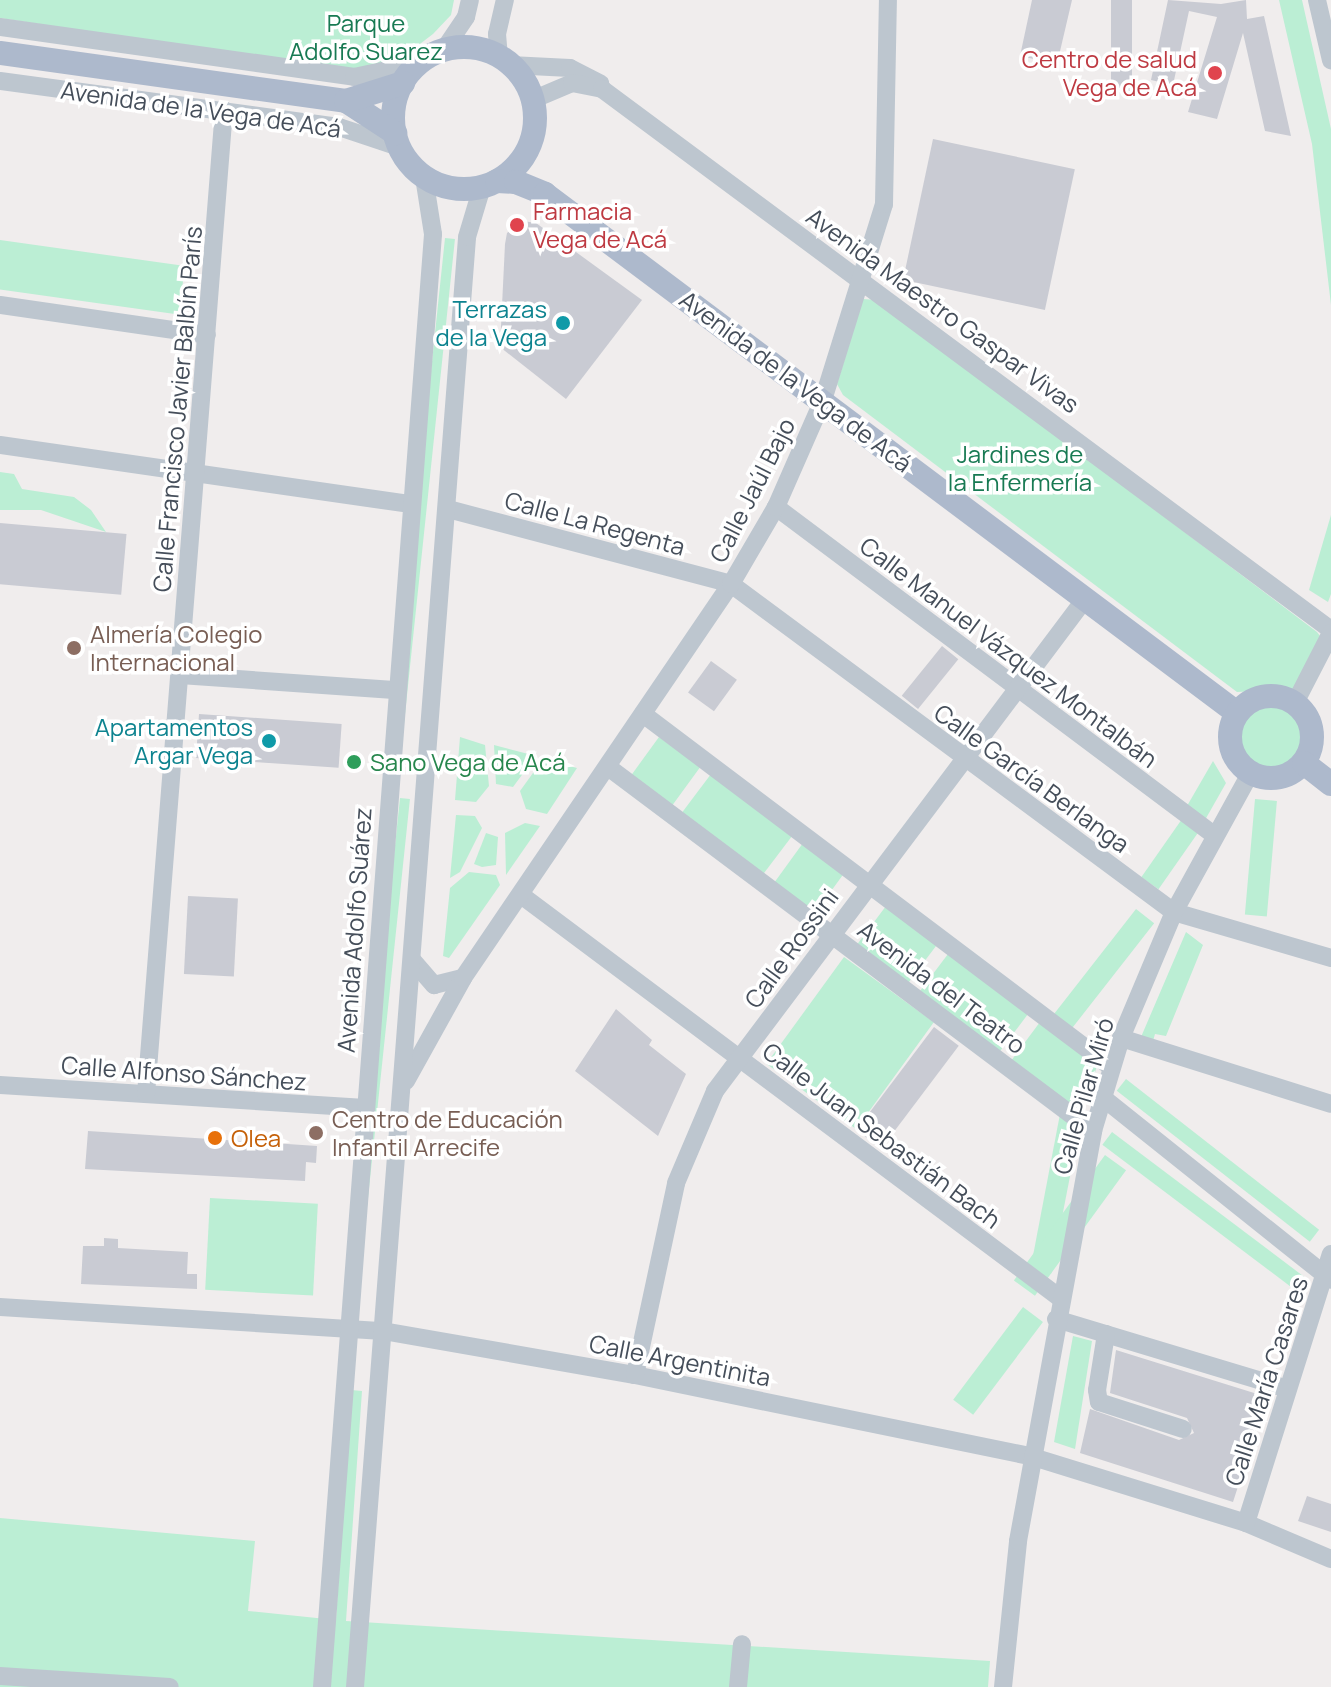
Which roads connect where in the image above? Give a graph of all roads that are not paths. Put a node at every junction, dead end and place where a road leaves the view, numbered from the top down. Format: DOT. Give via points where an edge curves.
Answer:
graph roads {
  1 [pos="470,0"];
  2 [pos="505,0"];
  3 [pos="888,0"];
  4 [pos="1317,0"];
  5 [pos="0,27"];
  6 [pos="443,51"];
  7 [pos="0,53"];
  8 [pos="1331,60"];
  9 [pos="504,61"];
  10 [pos="420,63"];
  11 [pos="0,81"];
  12 [pos="403,83"];
  13 [pos="602,89"];
  14 [pos="532,100"];
  15 [pos="346,101"];
  16 [pos="224,110"];
  17 [pos="397,140"];
  18 [pos="529,146"];
  19 [pos="424,177"];
  20 [pos="489,184"];
  21 [pos="545,194"];
  22 [pos="859,280"];
  23 [pos="0,305"];
  24 [pos="207,335"];
  25 [pos="823,400"];
  26 [pos="0,445"];
  27 [pos="196,474"];
  28 [pos="411,504"];
  29 [pos="776,507"];
  30 [pos="448,509"];
  31 [pos="731,584"];
  32 [pos="1085,599"];
  33 [pos="1331,631"];
  34 [pos="180,675"];
  35 [pos="1018,688"];
  36 [pos="397,690"];
  37 [pos="1295,703"];
  38 [pos="1237,713"];
  39 [pos="643,714"];
  40 [pos="962,758"];
  41 [pos="1304,763"];
  42 [pos="608,767"];
  43 [pos="1251,772"];
  44 [pos="1331,784"];
  45 [pos="1214,835"];
  46 [pos="870,882"];
  47 [pos="521,895"];
  48 [pos="1174,912"];
  49 [pos="831,933"];
  50 [pos="1331,958"];
  51 [pos="413,961"];
  52 [pos="463,978"];
  53 [pos="1121,1038"];
  54 [pos="740,1059"];
  55 [pos="1111,1067"];
  56 [pos="0,1085"];
  57 [pos="403,1087"];
  58 [pos="146,1094"];
  59 [pos="1102,1097"];
  60 [pos="1331,1104"];
  61 [pos="365,1108"];
  62 [pos="1093,1131"];
  63 [pos="1331,1254"];
  64 [pos="1328,1277"];
  65 [pos="1060,1298"];
  66 [pos="1315,1305"];
  67 [pos="0,1307"];
  68 [pos="1331,1317"];
  69 [pos="1056,1319"];
  70 [pos="349,1329"];
  71 [pos="383,1331"];
  72 [pos="1106,1334"];
  73 [pos="635,1375"];
  74 [pos="1288,1389"];
  75 [pos="1183,1429"];
  76 [pos="1033,1457"];
  77 [pos="1246,1523"];
  78 [pos="1331,1559"];
  79 [pos="742,1644"];
  80 [pos="0,1676"];
  81 [pos="170,1687"];
  82 [pos="322,1687"];
  83 [pos="355,1687"];
  84 [pos="738,1687"];
  85 [pos="1003,1687"];
  1 -- 6 [label="street" via="456,36"];
  2 -- 9 [label="street" via="497,34"];
  3 -- 22 [label="street, Calle Jaúl Bajo" via="884,204"];
  4 -- 8 [label="street"];
  5 -- 10 [label="street" via="354,77"];
  6 -- 9 [label="main road" via="472,48"];
  6 -- 10 [label="main road"];
  7 -- 15 [label="main road, Avenida de la Vega de Acá"];
  9 -- 13 [label="street, Avenida Maestro Gaspar Vivas" via="570,68 599,82"];
  9 -- 14 [label="main road"];
  10 -- 12 [label="main road"];
  11 -- 16 [label="street, Avenida de la Vega de Acá"];
  12 -- 15 [label="main road, Avenida de la Vega de Acá"];
  12 -- 17 [label="main road" via="394,107"];
  13 -- 14 [label="street" via="572,83"];
  13 -- 22 [label="street, Avenida Maestro Gaspar Vivas"];
  14 -- 18 [label="main road"];
  15 -- 17 [label="main road, Avenida de la Vega de Acá"];
  16 -- 17 [label="street, Avenida de la Vega de Acá"];
  16 -- 24 [label="street, Calle Francisco Javier Balbín París"];
  17 -- 19 [label="main road"];
  18 -- 20 [label="main road"];
  18 -- 21 [label="main road" via="530,166"];
  19 -- 20 [label="main road" via="446,187"];
  19 -- 28 [label="street, Avenida Adolfo Suárez" via="433,234"];
  20 -- 21 [label="main road, Avenida de la Vega de Acá" via="516,182"];
  20 -- 30 [label="street" via="468,229"];
  21 -- 25 [label="main road, Avenida de la Vega de Acá"];
  22 -- 25 [label="street, Calle Jaúl Bajo"];
  22 -- 33 [label="street, Avenida Maestro Gaspar Vivas"];
  23 -- 24 [label="street"];
  24 -- 27 [label="street, Calle Francisco Javier Balbín París"];
  25 -- 29 [label="street, Calle Jaúl Bajo"];
  25 -- 32 [label="main road, Avenida de la Vega de Acá"];
  26 -- 27 [label="street"];
  27 -- 28 [label="street"];
  27 -- 34 [label="street, Calle Francisco Javier Balbín París"];
  28 -- 36 [label="street, Avenida Adolfo Suárez"];
  29 -- 31 [label="street, Calle Jaúl Bajo"];
  29 -- 35 [label="street, Calle Manuel Vázquez Montalbán"];
  30 -- 31 [label="street, Calle La Regenta"];
  30 -- 51 [label="street"];
  31 -- 39 [label="street, Calle Jaúl Bajo"];
  31 -- 40 [label="street, Calle García Berlanga"];
  32 -- 35 [label="street, Calle Rossini"];
  32 -- 38 [label="main road, Avenida de la Vega de Acá"];
  33 -- 37 [label="street"];
  34 -- 36 [label="street"];
  34 -- 58 [label="street, Calle Francisco Javier Balbín París"];
  35 -- 40 [label="street, Calle Rossini"];
  35 -- 45 [label="street, Calle Manuel Vázquez Montalbán"];
  36 -- 61 [label="street, Avenida Adolfo Suárez"];
  37 -- 38 [label="main road" via="1267,696"];
  37 -- 41 [label="main road" via="1307,716 1312,735"];
  38 -- 43 [label="main road" via="1232,748"];
  39 -- 42 [label="street, Calle Jaúl Bajo"];
  39 -- 46 [label="street, Avenida del Teatro"];
  40 -- 46 [label="street, Calle Rossini"];
  40 -- 48 [label="street, Calle García Berlanga"];
  41 -- 43 [label="main road" via="1280,777"];
  41 -- 44 [label="main road"];
  42 -- 47 [label="street, Calle Jaúl Bajo"];
  42 -- 49 [label="street, Avenida del Teatro"];
  43 -- 45 [label="street, Calle Pilar Miró"];
  45 -- 48 [label="street, Calle Pilar Miró"];
  46 -- 49 [label="street, Calle Rossini"];
  46 -- 55 [label="street, Avenida del Teatro"];
  47 -- 52 [label="street, Calle Jaúl Bajo"];
  47 -- 54 [label="street, Calle Juan Sebastián Bach"];
  48 -- 50 [label="street, Calle García Berlanga"];
  48 -- 53 [label="street, Calle Pilar Miró"];
  49 -- 54 [label="street, Calle Rossini"];
  49 -- 62 [label="street, Avenida del Teatro"];
  51 -- 52 [label="street" via="434,985"];
  51 -- 57 [label="street"];
  52 -- 57 [label="street, Calle Jaúl Bajo"];
  53 -- 55 [label="street, Calle Pilar Miró"];
  53 -- 60 [label="street"];
  54 -- 65 [label="street, Calle Juan Sebastián Bach"];
  54 -- 73 [label="street, Calle Rossini" via="715,1091 676,1183"];
  55 -- 59 [label="street, Calle Pilar Miró"];
  56 -- 58 [label="street, Calle Alfonso Sánchez"];
  57 -- 71 [label="street"];
  58 -- 61 [label="street, Calle Alfonso Sánchez"];
  59 -- 62 [label="street, Calle Pilar Miró"];
  59 -- 64 [label="street"];
  61 -- 70 [label="street, Avenida Adolfo Suárez"];
  62 -- 65 [label="street, Calle Pilar Miró"];
  63 -- 64 [label="street, Calle María Casares"];
  64 -- 66 [label="street, Calle María Casares"];
  65 -- 69 [label="street, Calle Pilar Miró"];
  66 -- 68 [label="street"];
  66 -- 74 [label="street, Calle María Casares"];
  67 -- 70 [label="street, Calle Argentinita"];
  69 -- 72 [label="street"];
  69 -- 76 [label="street, Calle Pilar Miró"];
  70 -- 71 [label="street, Calle Argentinita"];
  70 -- 82 [label="street, Avenida Adolfo Suárez"];
  71 -- 73 [label="street, Calle Argentinita"];
  71 -- 83 [label="street"];
  72 -- 74 [label="street"];
  72 -- 75 [label="street" via="1099,1402"];
  73 -- 76 [label="street, Calle Argentinita"];
  74 -- 77 [label="street, Calle María Casares"];
  76 -- 77 [label="street, Calle Argentinita"];
  76 -- 85 [label="street, Calle Pilar Miró" via="1018,1541"];
  77 -- 78 [label="street, Calle Argentinita"];
  79 -- 84 [label="street"];
  80 -- 81 [label="street"];
}
